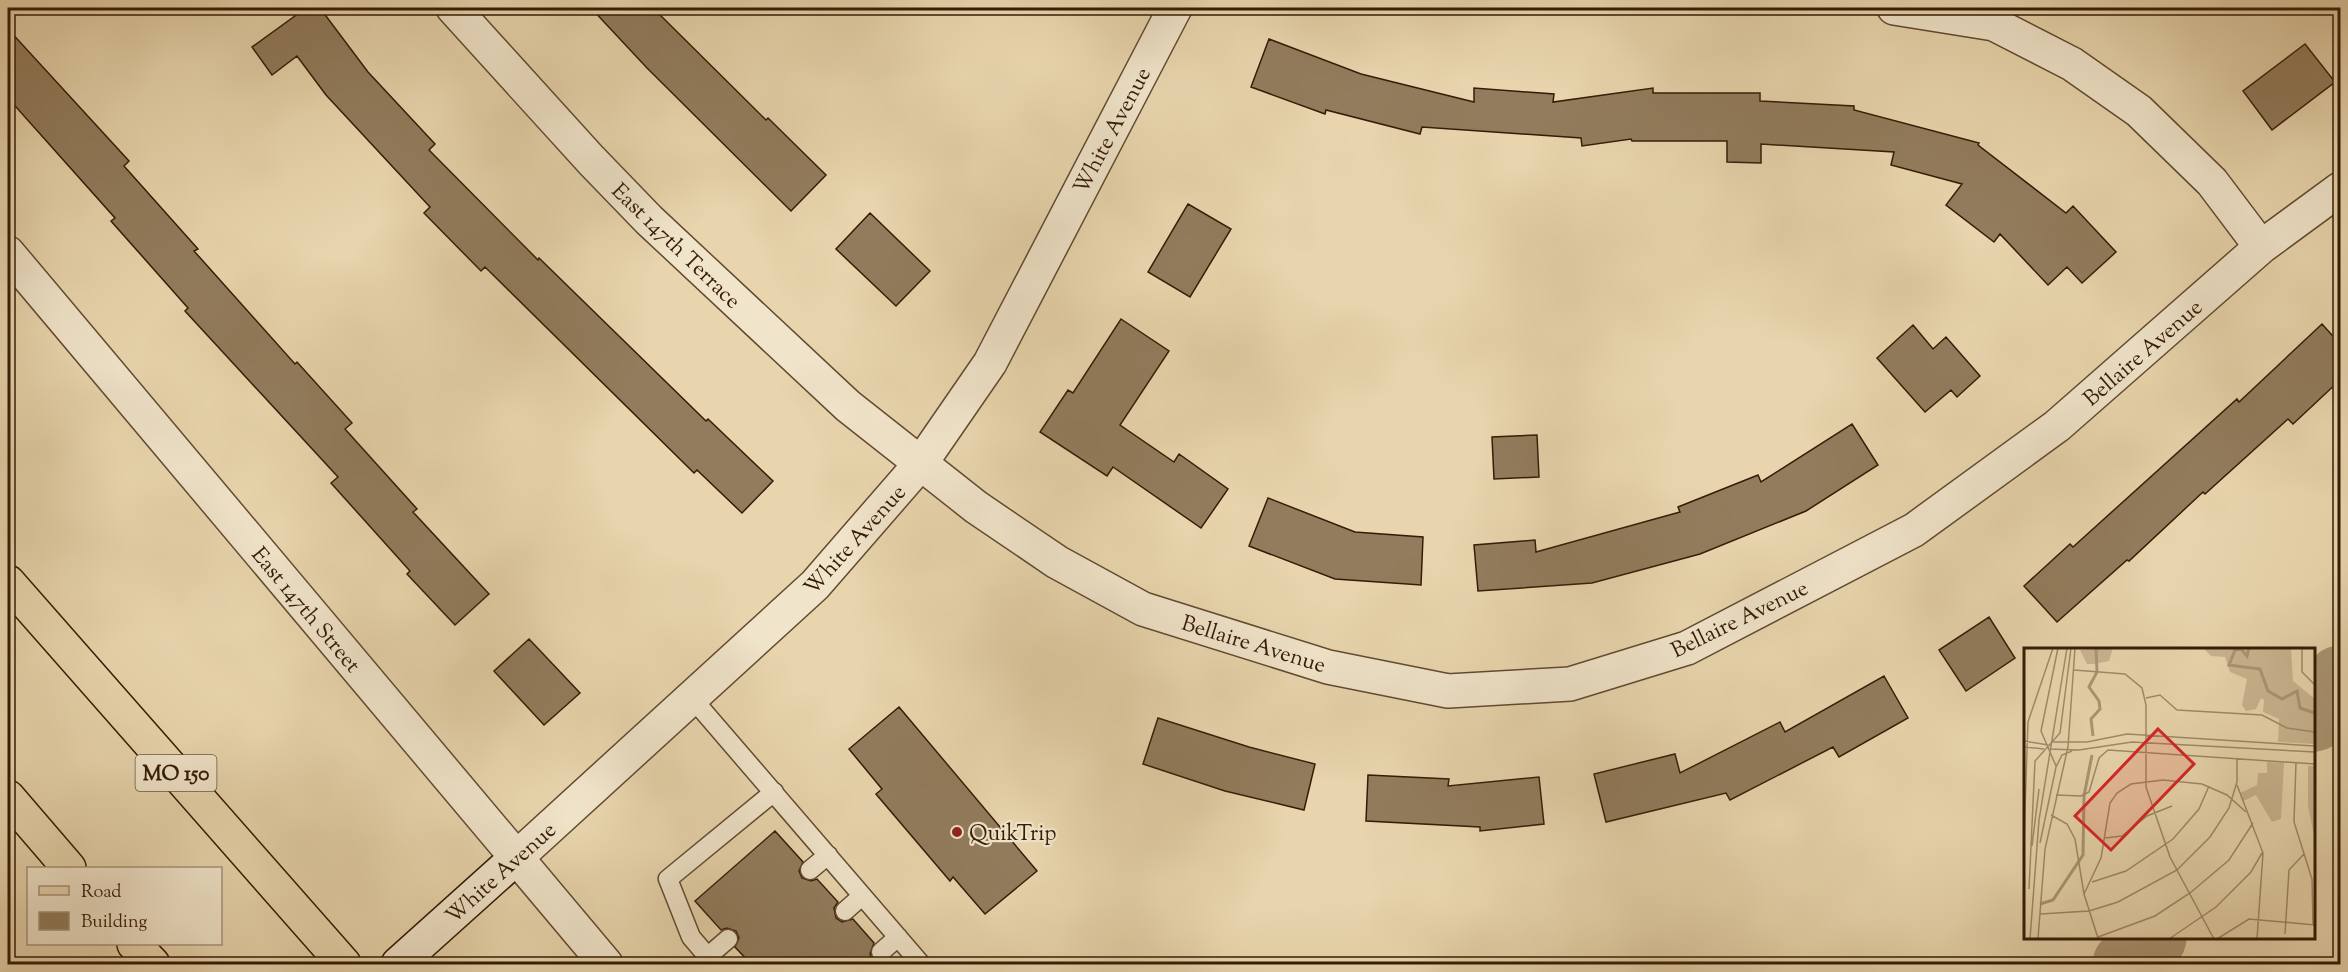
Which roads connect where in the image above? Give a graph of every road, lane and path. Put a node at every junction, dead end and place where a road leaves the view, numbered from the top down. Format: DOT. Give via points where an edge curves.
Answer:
graph roads {
  1 [pos="453,8"];
  2 [pos="1175,8"];
  3 [pos="1894,8"];
  4 [pos="2340,189"];
  5 [pos="2261,247"];
  6 [pos="8,254"];
  7 [pos="921,463"];
  8 [pos="8,582"];
  9 [pos="692,698"];
  10 [pos="774,792"];
  11 [pos="8,797"];
  12 [pos="828,855"];
  13 [pos="516,858"];
  14 [pos="68,867"];
  15 [pos="810,870"];
  16 [pos="862,896"];
  17 [pos="845,911"];
  18 [pos="898,937"];
  19 [pos="728,939"];
  20 [pos="135,945"];
  21 [pos="882,952"];
  22 [pos="711,961"];
  23 [pos="153,964"];
  24 [pos="344,964"];
  25 [pos="398,964"];
  26 [pos="606,964"];
  27 [pos="921,964"];
  1 -- 7 [label="street, East 147th Terrace" via="649,220 848,406"];
  2 -- 7 [label="street, White Avenue" via="990,363"];
  3 -- 5 [label="street" via="1994,24 2072,64 2139,111 2212,182"];
  4 -- 5 [label="street, Bellaire Avenue"];
  5 -- 7 [label="street, Bellaire Avenue" via="2057,426 1914,530 1687,648 1570,684 1448,690 1328,668 1143,609 1057,562 976,507"];
  6 -- 13 [label="street, East 147th Street"];
  7 -- 9 [label="street, White Avenue" via="815,585"];
  8 -- 24 [label="main road, MO 150"];
  9 -- 10 [label="lane"];
  9 -- 13 [label="street, White Avenue"];
  10 -- 12 [label="lane"];
  10 -- 22 [label="lane" via="668,879 691,937"];
  11 -- 14 [label="main road"];
  12 -- 15 [label="lane"];
  12 -- 16 [label="lane"];
  13 -- 25 [label="street, White Avenue"];
  13 -- 26 [label="street, East 147th Street"];
  16 -- 17 [label="lane"];
  16 -- 18 [label="lane"];
  18 -- 21 [label="lane"];
  18 -- 27 [label="lane"];
  19 -- 22 [label="lane"];
  20 -- 23 [label="main road"];
}
